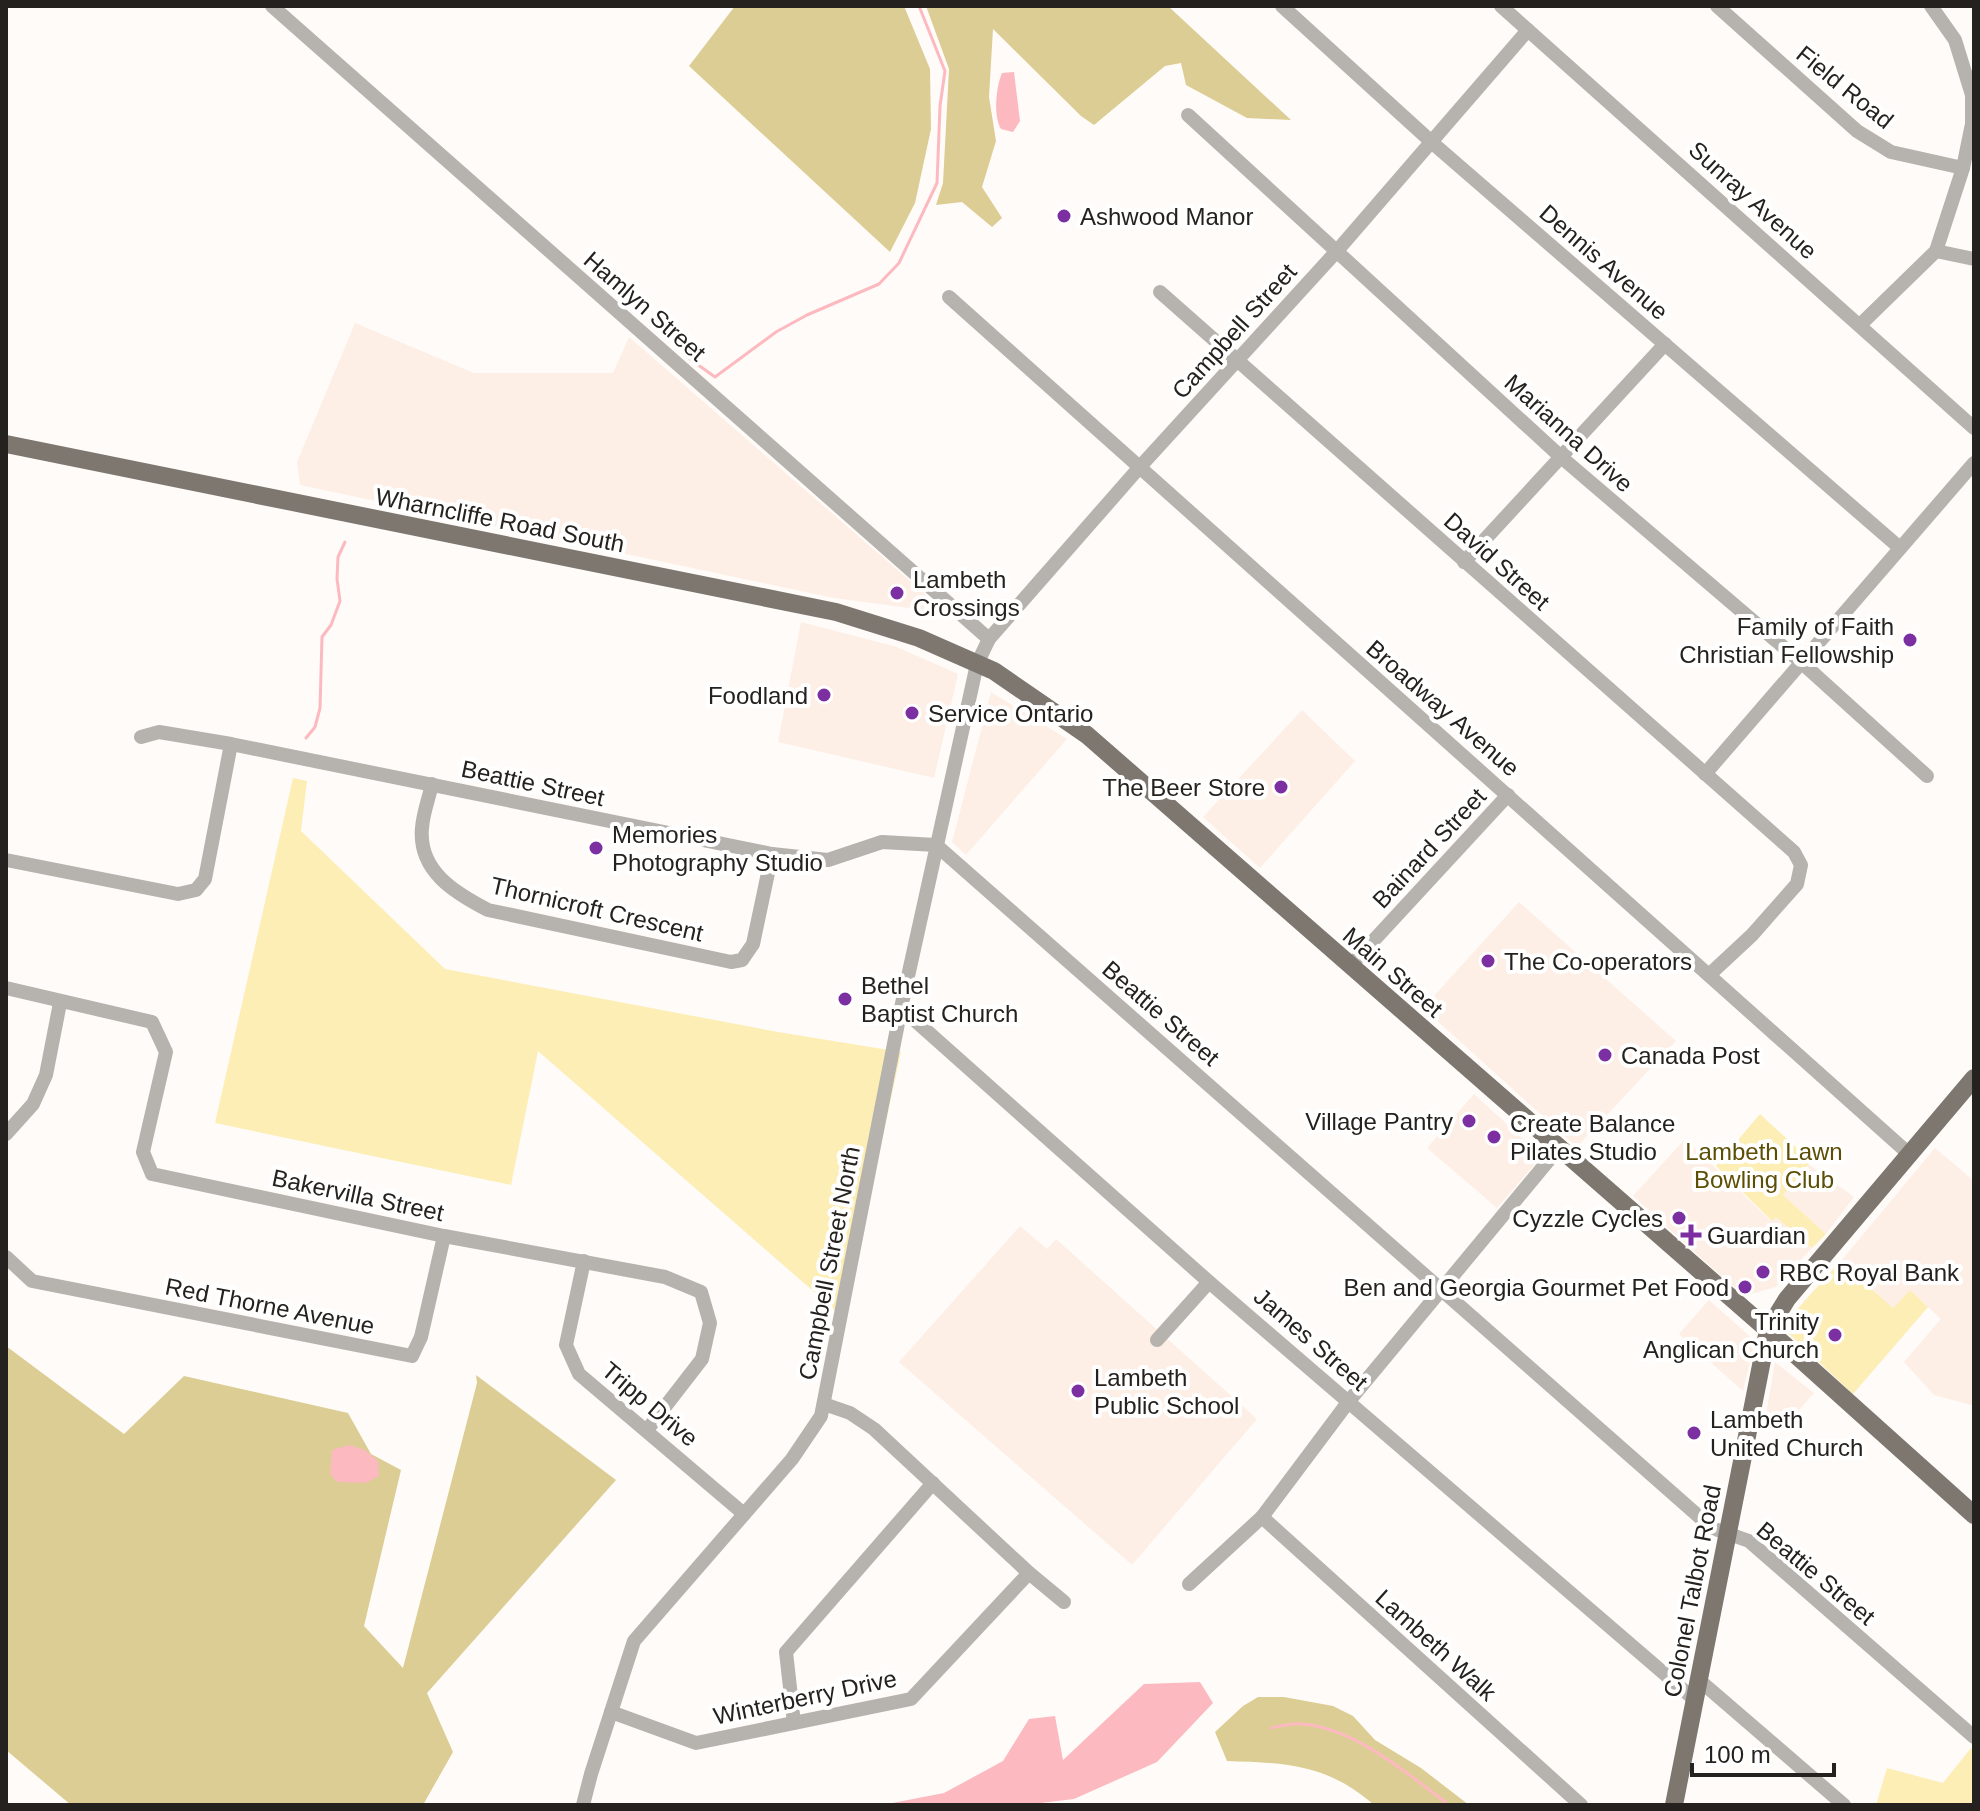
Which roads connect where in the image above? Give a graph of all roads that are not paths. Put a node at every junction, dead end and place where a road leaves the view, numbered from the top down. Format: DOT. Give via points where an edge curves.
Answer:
graph roads {
  1 [pos="272,6"];
  2 [pos="1282,6"];
  3 [pos="1501,6"];
  4 [pos="1717,6"];
  5 [pos="1931,6"];
  6 [pos="1528,30"];
  7 [pos="1188,115"];
  8 [pos="1430,140"];
  9 [pos="1963,168"];
  10 [pos="1936,251"];
  11 [pos="1336,252"];
  12 [pos="1974,259"];
  13 [pos="1160,292"];
  14 [pos="949,297"];
  15 [pos="1860,325"];
  16 [pos="1665,344"];
  17 [pos="1238,360"];
  18 [pos="1974,428"];
  19 [pos="6,444"];
  20 [pos="1561,457"];
  21 [pos="1974,463"];
  22 [pos="1138,469"];
  23 [pos="1900,548"];
  24 [pos="1464,562"];
  25 [pos="989,639"];
  26 [pos="1801,662"];
  27 [pos="977,664"];
  28 [pos="141,737"];
  29 [pos="231,744"];
  30 [pos="1705,774"];
  31 [pos="1927,776"];
  32 [pos="432,784"];
  33 [pos="1508,795"];
  34 [pos="936,845"];
  35 [pos="772,854"];
  36 [pos="6,860"];
  37 [pos="1350,966"];
  38 [pos="1709,975"];
  39 [pos="6,988"];
  40 [pos="60,1003"];
  41 [pos="901,1008"];
  42 [pos="1974,1078"];
  43 [pos="6,1134"];
  44 [pos="1558,1149"];
  45 [pos="1908,1153"];
  46 [pos="444,1236"];
  47 [pos="6,1257"];
  48 [pos="584,1261"];
  49 [pos="1209,1282"];
  50 [pos="1443,1290"];
  51 [pos="1768,1330"];
  52 [pos="1157,1340"];
  53 [pos="1349,1401"];
  54 [pos="824,1404"];
  55 [pos="647,1430"];
  56 [pos="933,1483"];
  57 [pos="744,1514"];
  58 [pos="1974,1515"];
  59 [pos="1262,1517"];
  60 [pos="1728,1533"];
  61 [pos="1029,1573"];
  62 [pos="1189,1584"];
  63 [pos="1064,1602"];
  64 [pos="1699,1680"];
  65 [pos="1695,1700"];
  66 [pos="611,1712"];
  67 [pos="794,1723"];
  68 [pos="1974,1737"];
  69 [pos="583,1805"];
  70 [pos="1581,1805"];
  71 [pos="1674,1805"];
  72 [pos="1844,1805"];
  1 -- 25 [label="street, Hamlyn Street"];
  2 -- 8 [label="street, Dennis Avenue"];
  3 -- 6 [label="street, Sunray Avenue"];
  4 -- 9 [label="street, Field Road" via="1857,131 1891,152"];
  5 -- 9 [label="street" via="1955,40 1972,95"];
  6 -- 8 [label="street, Campbell Street"];
  6 -- 15 [label="street, Sunray Avenue"];
  7 -- 11 [label="street, Marianna Drive"];
  8 -- 11 [label="street, Campbell Street"];
  8 -- 16 [label="street, Dennis Avenue"];
  9 -- 10 [label="street"];
  10 -- 12 [label="street"];
  10 -- 15 [label="street"];
  11 -- 17 [label="street, Campbell Street"];
  11 -- 20 [label="street, Marianna Drive"];
  13 -- 17 [label="street, David Street"];
  14 -- 22 [label="street, Broadway Avenue"];
  15 -- 18 [label="street, Sunray Avenue"];
  16 -- 20 [label="street"];
  16 -- 23 [label="street, Dennis Avenue"];
  17 -- 22 [label="street, Campbell Street"];
  17 -- 24 [label="street, David Street"];
  19 -- 27 [label="main road, Wharncliffe Road South" via="836,612 919,638"];
  20 -- 24 [label="street"];
  20 -- 26 [label="street, Marianna Drive"];
  21 -- 23 [label="street"];
  22 -- 25 [label="street, Campbell Street"];
  22 -- 33 [label="street, Broadway Avenue"];
  23 -- 26 [label="street"];
  24 -- 30 [label="street, David Street"];
  25 -- 27 [label="street, Campbell Street"];
  26 -- 30 [label="street"];
  26 -- 31 [label="street, Marianna Drive"];
  27 -- 34 [label="street, Campbell Street North"];
  27 -- 37 [label="main road, Main Street" via="1087,735"];
  28 -- 29 [label="street, Beattie Street" via="159,732"];
  29 -- 32 [label="street, Beattie Street"];
  29 -- 36 [label="street" via="205,879 196,890 178,894"];
  30 -- 38 [label="street, David Street" via="1794,852 1801,865 1797,884"];
  32 -- 35 [label="street, Beattie Street"];
  32 -- 35 [label="street, Thornicroft Crescent" via="422,849 432,870 457,894 488,910 731,962 742,960 753,944"];
  33 -- 37 [label="street, Bainard Street"];
  33 -- 38 [label="street, Broadway Avenue"];
  34 -- 35 [label="street, Beattie Street" via="882,842 828,860"];
  34 -- 41 [label="street, Campbell Street North"];
  34 -- 50 [label="street, Beattie Street"];
  37 -- 44 [label="main road, Main Street"];
  38 -- 45 [label="street, Broadway Avenue"];
  39 -- 40 [label="street, Bakervilla Street"];
  40 -- 43 [label="street" via="46,1075 33,1104"];
  40 -- 46 [label="street, Bakervilla Street" via="152,1022 166,1052 143,1152 152,1174"];
  41 -- 49 [label="street, James Street"];
  41 -- 54 [label="street, Campbell Street North"];
  42 -- 45 [label="main road, Colonel Talbot Road"];
  44 -- 50 [label="street"];
  44 -- 51 [label="main road, Main Street"];
  45 -- 51 [label="main road, Colonel Talbot Road" via="1787,1299"];
  46 -- 47 [label="street, Red Thorne Avenue" via="412,1356 32,1281"];
  46 -- 48 [label="street, Bakervilla Street"];
  48 -- 55 [label="street, Tripp Drive" via="566,1345 579,1374"];
  48 -- 55 [label="street, Bakervilla Street" via="665,1277 701,1292 710,1323 702,1359"];
  49 -- 52 [label="street"];
  49 -- 53 [label="street, James Street"];
  50 -- 53 [label="street"];
  50 -- 60 [label="street, Beattie Street" via="1712,1528"];
  51 -- 58 [label="main road, Main Street"];
  51 -- 60 [label="main road, Colonel Talbot Road"];
  53 -- 59 [label="street"];
  53 -- 65 [label="street, James Street"];
  54 -- 56 [label="street" via="874,1429"];
  54 -- 57 [label="street, Campbell Street North" via="792,1459"];
  55 -- 57 [label="street, Tripp Drive"];
  56 -- 61 [label="street"];
  56 -- 67 [label="street" via="786,1652"];
  57 -- 66 [label="street, Campbell Street North" via="634,1641"];
  59 -- 62 [label="street"];
  59 -- 70 [label="street, Lambeth Walk"];
  60 -- 64 [label="main road, Colonel Talbot Road"];
  60 -- 68 [label="street, Beattie Street" via="1749,1541"];
  61 -- 63 [label="street"];
  61 -- 67 [label="street, Winterberry Drive" via="911,1699"];
  64 -- 65 [label="main road, Colonel Talbot Road"];
  64 -- 72 [label="street"];
  65 -- 71 [label="main road, Colonel Talbot Road"];
  66 -- 67 [label="street, Winterberry Drive" via="696,1743"];
  66 -- 69 [label="street, Campbell Street North"];
}
